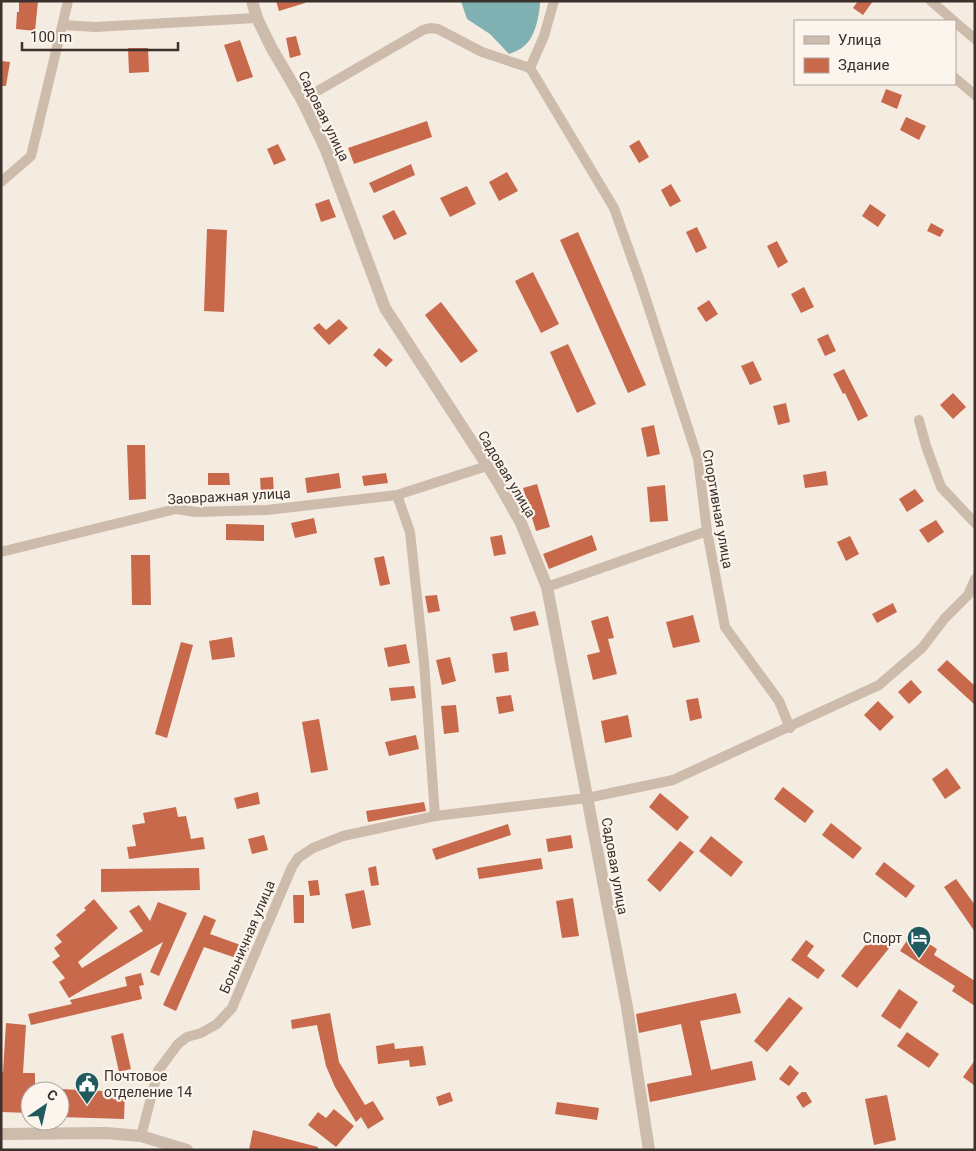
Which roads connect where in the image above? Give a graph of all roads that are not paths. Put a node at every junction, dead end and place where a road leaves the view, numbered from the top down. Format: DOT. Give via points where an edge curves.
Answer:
graph roads {
  1 [pos="68,1"];
  2 [pos="252,1"];
  3 [pos="554,1"];
  4 [pos="931,1"];
  5 [pos="256,18"];
  6 [pos="952,20"];
  7 [pos="956,24"];
  8 [pos="63,25"];
  9 [pos="975,39"];
  10 [pos="530,68"];
  11 [pos="956,79"];
  12 [pos="975,95"];
  13 [pos="302,100"];
  14 [pos="1,182"];
  15 [pos="919,420"];
  16 [pos="487,466"];
  17 [pos="397,495"];
  18 [pos="975,523"];
  19 [pos="707,531"];
  20 [pos="1,552"];
  21 [pos="975,579"];
  22 [pos="547,587"];
  23 [pos="972,596"];
  24 [pos="790,728"];
  25 [pos="587,798"];
  26 [pos="434,816"];
  27 [pos="1,1134"];
  28 [pos="141,1136"];
  29 [pos="187,1150"];
  30 [pos="649,1150"];
  1 -- 8 [label="street"];
  2 -- 5 [label="street, Садовая улица"];
  3 -- 10 [label="street"];
  4 -- 6 [label="street"];
  5 -- 8 [label="street" via="95,27"];
  5 -- 13 [label="street, Садовая улица"];
  7 -- 9 [label="street"];
  8 -- 14 [label="street" via="31,156"];
  10 -- 13 [label="street" via="482,52 445,32 430,28"];
  10 -- 19 [label="street, Спортивная улица" via="614,208 698,459"];
  11 -- 12 [label="street"];
  13 -- 16 [label="street, Садовая улица" via="326,150 385,308"];
  15 -- 18 [label="street" via="941,487"];
  16 -- 17 [label="street, Заовражная улица"];
  16 -- 22 [label="street, Садовая улица" via="521,523"];
  17 -- 20 [label="street, Заовражная улица" via="267,510 196,512 176,509"];
  17 -- 26 [label="street" via="410,532 424,662"];
  19 -- 22 [label="street"];
  19 -- 24 [label="street, Спортивная улица" via="725,627 779,701"];
  21 -- 23 [label="street"];
  22 -- 25 [label="street, Садовая улица"];
  23 -- 24 [label="street, Больничная улица" via="945,618 922,648 879,685"];
  24 -- 25 [label="street, Больничная улица" via="673,780"];
  25 -- 26 [label="street, Больничная улица"];
  25 -- 30 [label="street, Садовая улица"];
  26 -- 28 [label="street, Больничная улица" via="343,836 298,858 284,882 232,1008 217,1024 178,1044 158,1071"];
  27 -- 28 [label="street"];
  28 -- 29 [label="street"];
}
